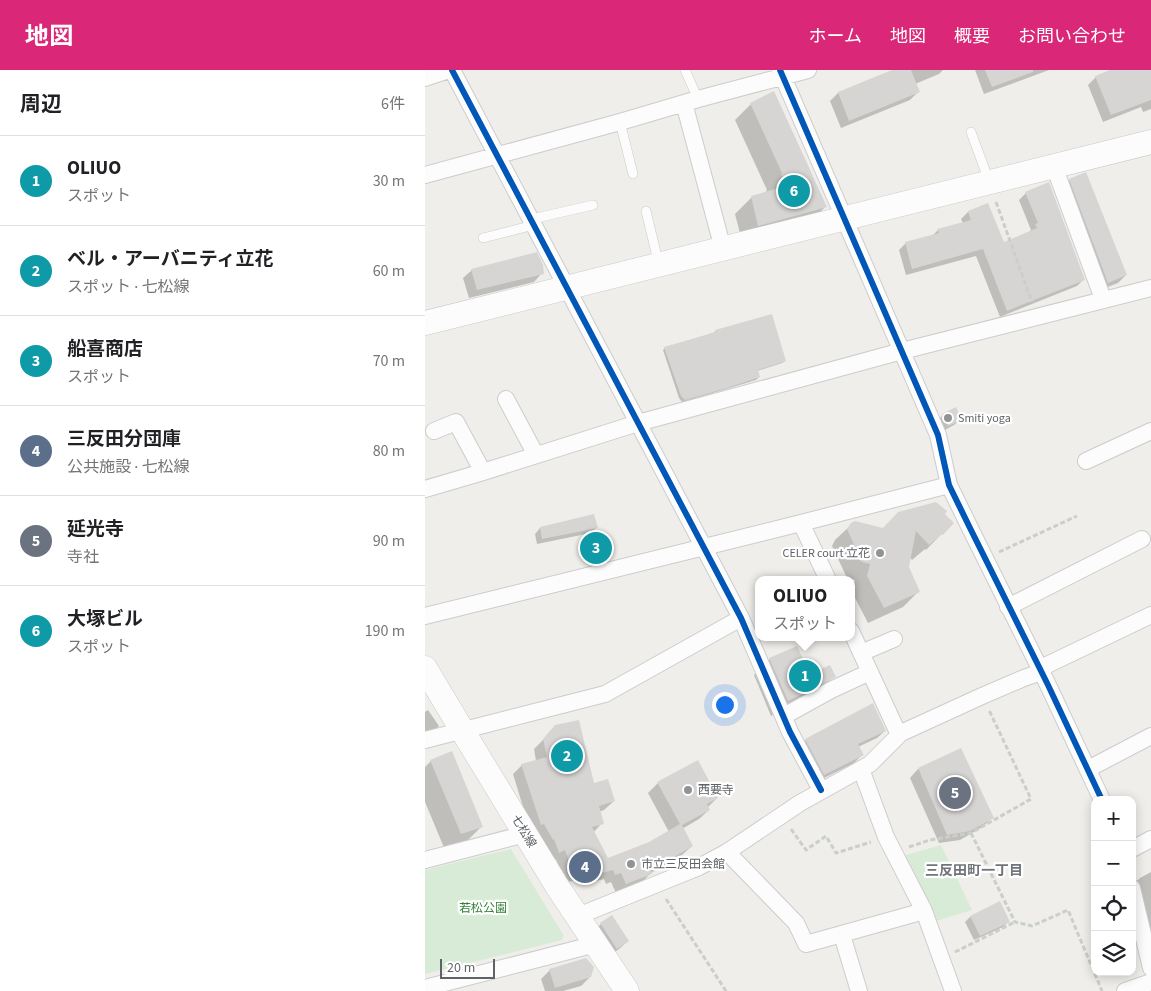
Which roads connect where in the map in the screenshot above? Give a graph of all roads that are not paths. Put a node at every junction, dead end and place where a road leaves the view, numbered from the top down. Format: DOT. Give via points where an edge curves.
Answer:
graph roads {
  1 [pos="450,70"];
  2 [pos="685,70"];
  3 [pos="808,70"];
  4 [pos="781,73"];
  5 [pos="425,78"];
  6 [pos="691,101"];
  7 [pos="620,122"];
  8 [pos="971,132"];
  9 [pos="1151,142"];
  10 [pos="497,156"];
  11 [pos="1054,166"];
  12 [pos="633,174"];
  13 [pos="425,176"];
  14 [pos="989,182"];
  15 [pos="593,205"];
  16 [pos="646,211"];
  17 [pos="844,218"];
  18 [pos="533,222"];
  19 [pos="483,238"];
  20 [pos="723,249"];
  21 [pos="659,265"];
  22 [pos="567,288"];
  23 [pos="1151,288"];
  24 [pos="1103,299"];
  25 [pos="425,323"];
  26 [pos="902,351"];
  27 [pos="506,399"];
  28 [pos="638,423"];
  29 [pos="434,431"];
  30 [pos="1151,431"];
  31 [pos="536,455"];
  32 [pos="1086,461"];
  33 [pos="483,472"];
  34 [pos="949,484"];
  35 [pos="425,489"];
  36 [pos="801,523"];
  37 [pos="1142,539"];
  38 [pos="704,547"];
  39 [pos="826,576"];
  40 [pos="1008,607"];
  41 [pos="1151,615"];
  42 [pos="425,616"];
  43 [pos="741,618"];
  44 [pos="894,639"];
  45 [pos="855,640"];
  46 [pos="861,653"];
  47 [pos="425,668"];
  48 [pos="870,672"];
  49 [pos="1041,672"];
  50 [pos="784,716"];
  51 [pos="462,730"];
  52 [pos="899,735"];
  53 [pos="1151,736"];
  54 [pos="425,740"];
  55 [pos="861,769"];
  56 [pos="1087,769"];
  57 [pos="821,790"];
  58 [pos="1100,796"];
  59 [pos="525,834"];
  60 [pos="1151,839"];
  61 [pos="1136,847"];
  62 [pos="727,852"];
  63 [pos="425,860"];
  64 [pos="1136,901"];
  65 [pos="925,911"];
  66 [pos="578,916"];
  67 [pos="843,934"];
  68 [pos="1148,941"];
  69 [pos="596,944"];
  70 [pos="1151,968"];
  71 [pos="1151,982"];
  72 [pos="425,988"];
  73 [pos="627,991"];
  74 [pos="859,991"];
  75 [pos="953,991"];
  76 [pos="1125,991"];
  1 -- 5 [label="street"];
  1 -- 10 [label="street"];
  2 -- 6 [label="lane"];
  3 -- 4 [label="street"];
  4 -- 6 [label="street"];
  4 -- 17 [label="street"];
  6 -- 7 [label="street"];
  6 -- 20 [label="street"];
  7 -- 10 [label="street"];
  7 -- 12 [label="lane"];
  8 -- 14 [label="lane"];
  9 -- 11 [label="street"];
  10 -- 13 [label="street"];
  10 -- 18 [label="street"];
  11 -- 14 [label="street"];
  11 -- 24 [label="street"];
  14 -- 17 [label="street"];
  15 -- 18 [label="lane"];
  16 -- 21 [label="lane"];
  17 -- 20 [label="street"];
  17 -- 26 [label="street"];
  18 -- 19 [label="lane"];
  18 -- 22 [label="street"];
  20 -- 21 [label="street"];
  21 -- 22 [label="street"];
  22 -- 25 [label="street"];
  22 -- 28 [label="street"];
  23 -- 24 [label="street"];
  24 -- 26 [label="street"];
  26 -- 28 [label="street"];
  26 -- 34 [label="street" via="938,435"];
  27 -- 31 [label="street"];
  28 -- 31 [label="street"];
  28 -- 38 [label="street"];
  29 -- 33 [label="street" via="456,422"];
  30 -- 32 [label="street"];
  31 -- 33 [label="street"];
  33 -- 35 [label="street"];
  34 -- 36 [label="street"];
  34 -- 40 [label="street"];
  36 -- 38 [label="street"];
  36 -- 39 [label="street"];
  37 -- 40 [label="street"];
  38 -- 42 [label="street"];
  38 -- 43 [label="street"];
  40 -- 49 [label="street"];
  41 -- 49 [label="street" via="1047,665"];
  43 -- 50 [label="street"];
  43 -- 51 [label="street" via="605,694"];
  44 -- 46 [label="street"];
  45 -- 46 [label="street"];
  46 -- 48 [label="street"];
  47 -- 51 [label="street, 七松線"];
  48 -- 50 [label="street"];
  48 -- 52 [label="street"];
  49 -- 52 [label="street"];
  49 -- 56 [label="street"];
  50 -- 57 [label="street"];
  51 -- 54 [label="street"];
  51 -- 59 [label="street, 七松線"];
  52 -- 55 [label="street"];
  53 -- 56 [label="street"];
  55 -- 57 [label="street"];
  55 -- 65 [label="street" via="886,837"];
  56 -- 58 [label="street"];
  57 -- 62 [label="street"];
  59 -- 63 [label="street"];
  59 -- 66 [label="street, 七松線"];
  60 -- 61 [label="street"];
  62 -- 66 [label="street" via="699,867"];
  62 -- 67 [label="street" via="796,923 807,944"];
  64 -- 68 [label="street"];
  65 -- 67 [label="street"];
  65 -- 75 [label="street"];
  66 -- 69 [label="street, 七松線"];
  67 -- 74 [label="street"];
  68 -- 70 [label="street"];
  69 -- 72 [label="street"];
  69 -- 73 [label="street, 七松線"];
  71 -- 76 [label="street"];
}
